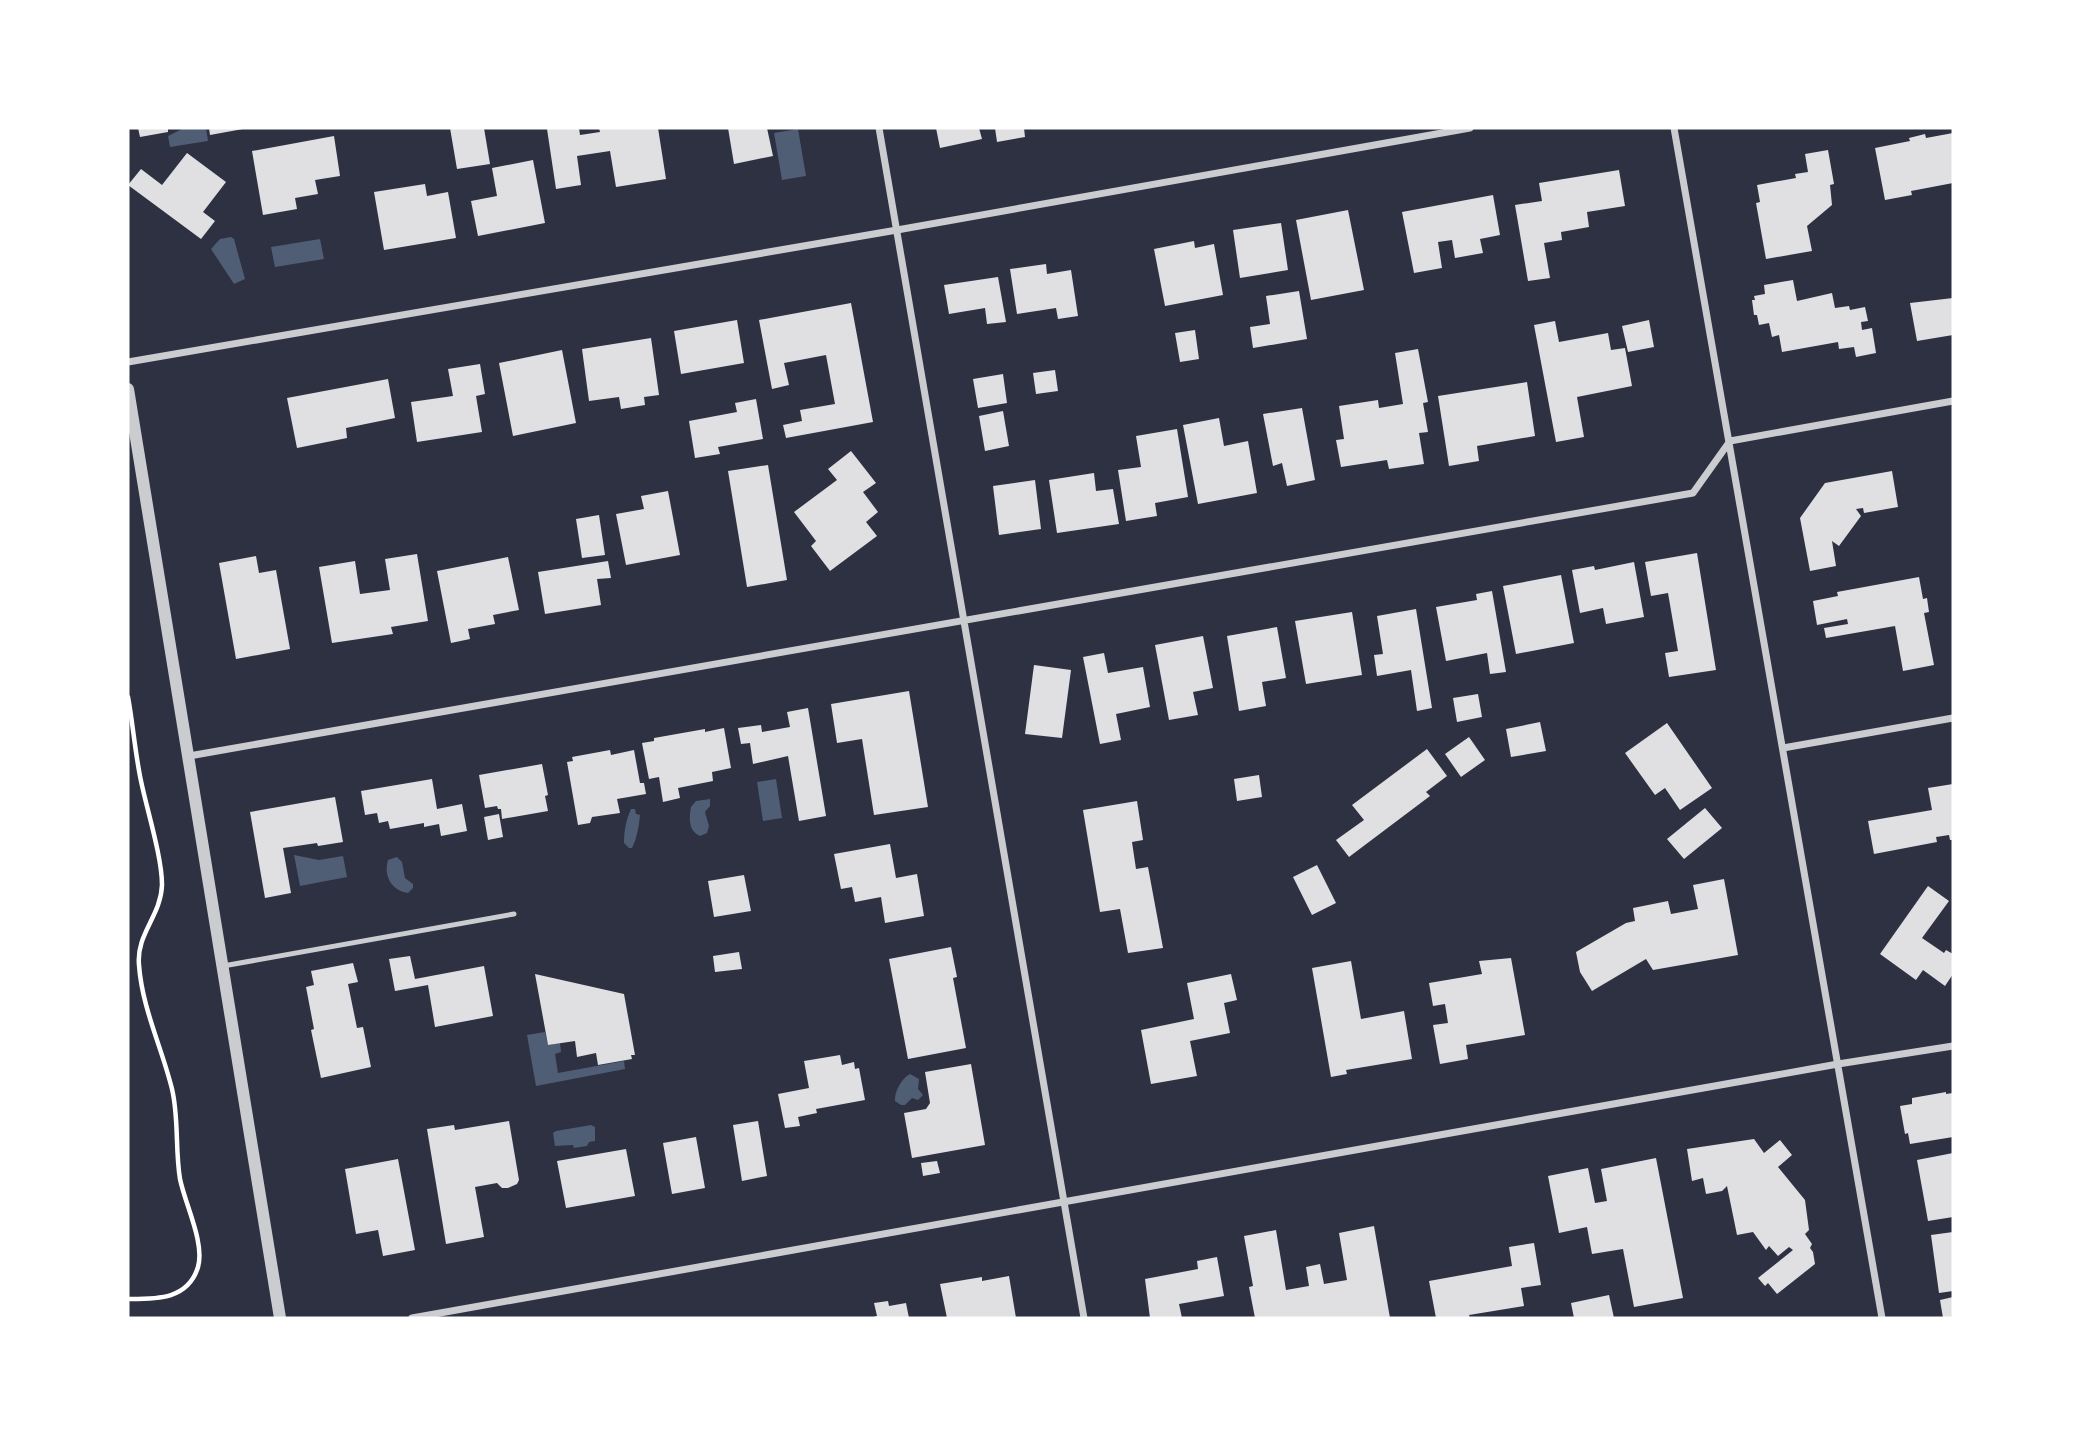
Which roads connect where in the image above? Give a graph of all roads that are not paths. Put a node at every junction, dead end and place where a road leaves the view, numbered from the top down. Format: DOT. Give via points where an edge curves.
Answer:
graph roads {
  1 [pos="879,128"];
  2 [pos="1470,128"];
  3 [pos="1674,128"];
  4 [pos="897,230"];
  5 [pos="128,362"];
  6 [pos="128,389"];
  7 [pos="1953,401"];
  8 [pos="1730,441"];
  9 [pos="965,620"];
  10 [pos="1953,718"];
  11 [pos="1783,748"];
  12 [pos="189,756"];
  13 [pos="514,914"];
  14 [pos="223,966"];
  15 [pos="1953,1046"];
  16 [pos="1838,1064"];
  17 [pos="1064,1203"];
  18 [pos="280,1318"];
  19 [pos="412,1318"];
  20 [pos="1084,1318"];
  21 [pos="1882,1318"];
  1 -- 4 [label="street"];
  2 -- 4 [label="street"];
  3 -- 8 [label="street"];
  4 -- 5 [label="street"];
  4 -- 9 [label="street"];
  6 -- 12 [label="street"];
  7 -- 8 [label="street"];
  8 -- 9 [label="street" via="1693,493"];
  8 -- 11 [label="street"];
  9 -- 12 [label="street"];
  9 -- 17 [label="street"];
  10 -- 11 [label="street"];
  11 -- 16 [label="street"];
  12 -- 14 [label="street"];
  13 -- 14 [label="lane"];
  14 -- 18 [label="street"];
  15 -- 16 [label="street"];
  16 -- 17 [label="street"];
  16 -- 21 [label="street"];
  17 -- 19 [label="street"];
  17 -- 20 [label="street"];
}
